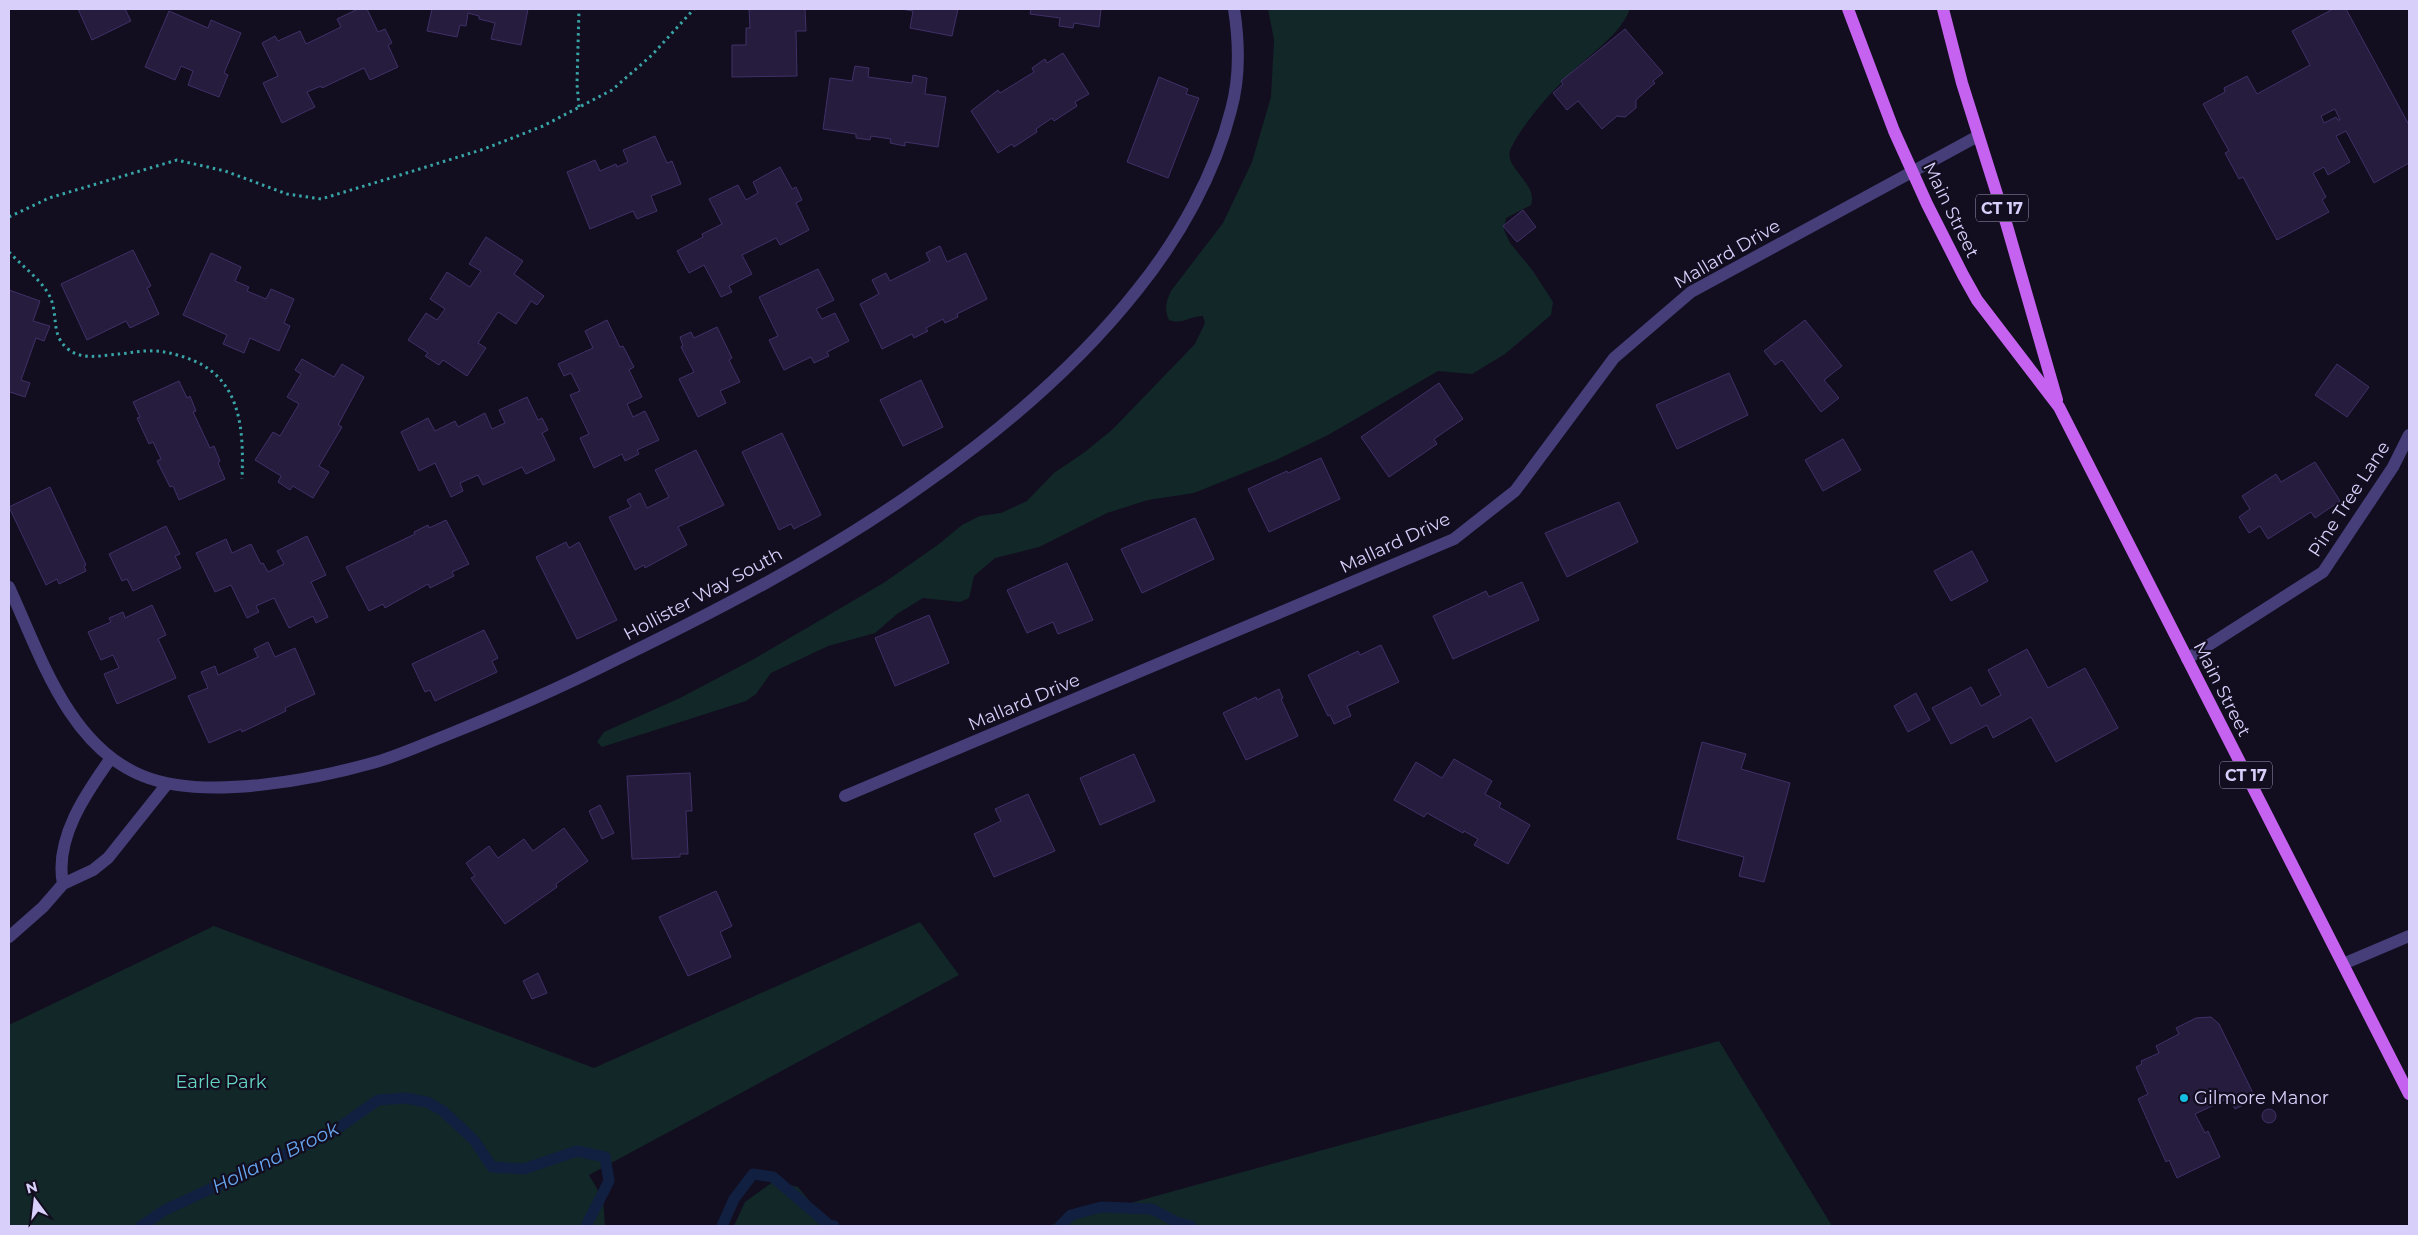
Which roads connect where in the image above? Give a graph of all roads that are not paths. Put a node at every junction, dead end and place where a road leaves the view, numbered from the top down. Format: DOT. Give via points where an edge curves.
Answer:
graph roads {
  1 [pos="1234,9"];
  2 [pos="1848,9"];
  3 [pos="1943,9"];
  4 [pos="1978,136"];
  5 [pos="1912,171"];
  6 [pos="2059,407"];
  7 [pos="2409,435"];
  8 [pos="9,587"];
  9 [pos="2187,659"];
  10 [pos="111,758"];
  11 [pos="167,784"];
  12 [pos="845,796"];
  13 [pos="63,884"];
  14 [pos="2409,936"];
  15 [pos="9,937"];
  16 [pos="2342,964"];
  17 [pos="2409,1094"];
  1 -- 11 [label="street, Hollister Way South" via="1238,54 1232,109 1198,194 1160,259 1138,290 1038,394 982,442 923,485 772,579 694,622 555,690 446,736 380,761 300,778 220,787"];
  2 -- 5 [label="main road, Main Street / CT 17"];
  3 -- 4 [label="main road, Main Street / CT 17"];
  4 -- 5 [label="street, Mallard Drive"];
  4 -- 6 [label="main road, Main Street / CT 17"];
  5 -- 6 [label="main road, Main Street / CT 17" via="1977,300"];
  5 -- 12 [label="street, Mallard Drive" via="1691,292 1614,358 1514,491 1454,539"];
  6 -- 9 [label="main road, Main Street / CT 17"];
  7 -- 9 [label="street, Pine Tree Lane" via="2393,467 2323,572"];
  8 -- 10 [label="street, Hollister Way South" via="68,708"];
  9 -- 16 [label="main road, Main Street / CT 17"];
  10 -- 11 [label="street, Hollister Way South" via="141,776"];
  10 -- 13 [label="street" via="83,802 64,844 60,859"];
  11 -- 13 [label="street" via="108,858"];
  13 -- 15 [label="street"];
  14 -- 16 [label="street"];
  16 -- 17 [label="main road, Main Street / CT 17"];
}
